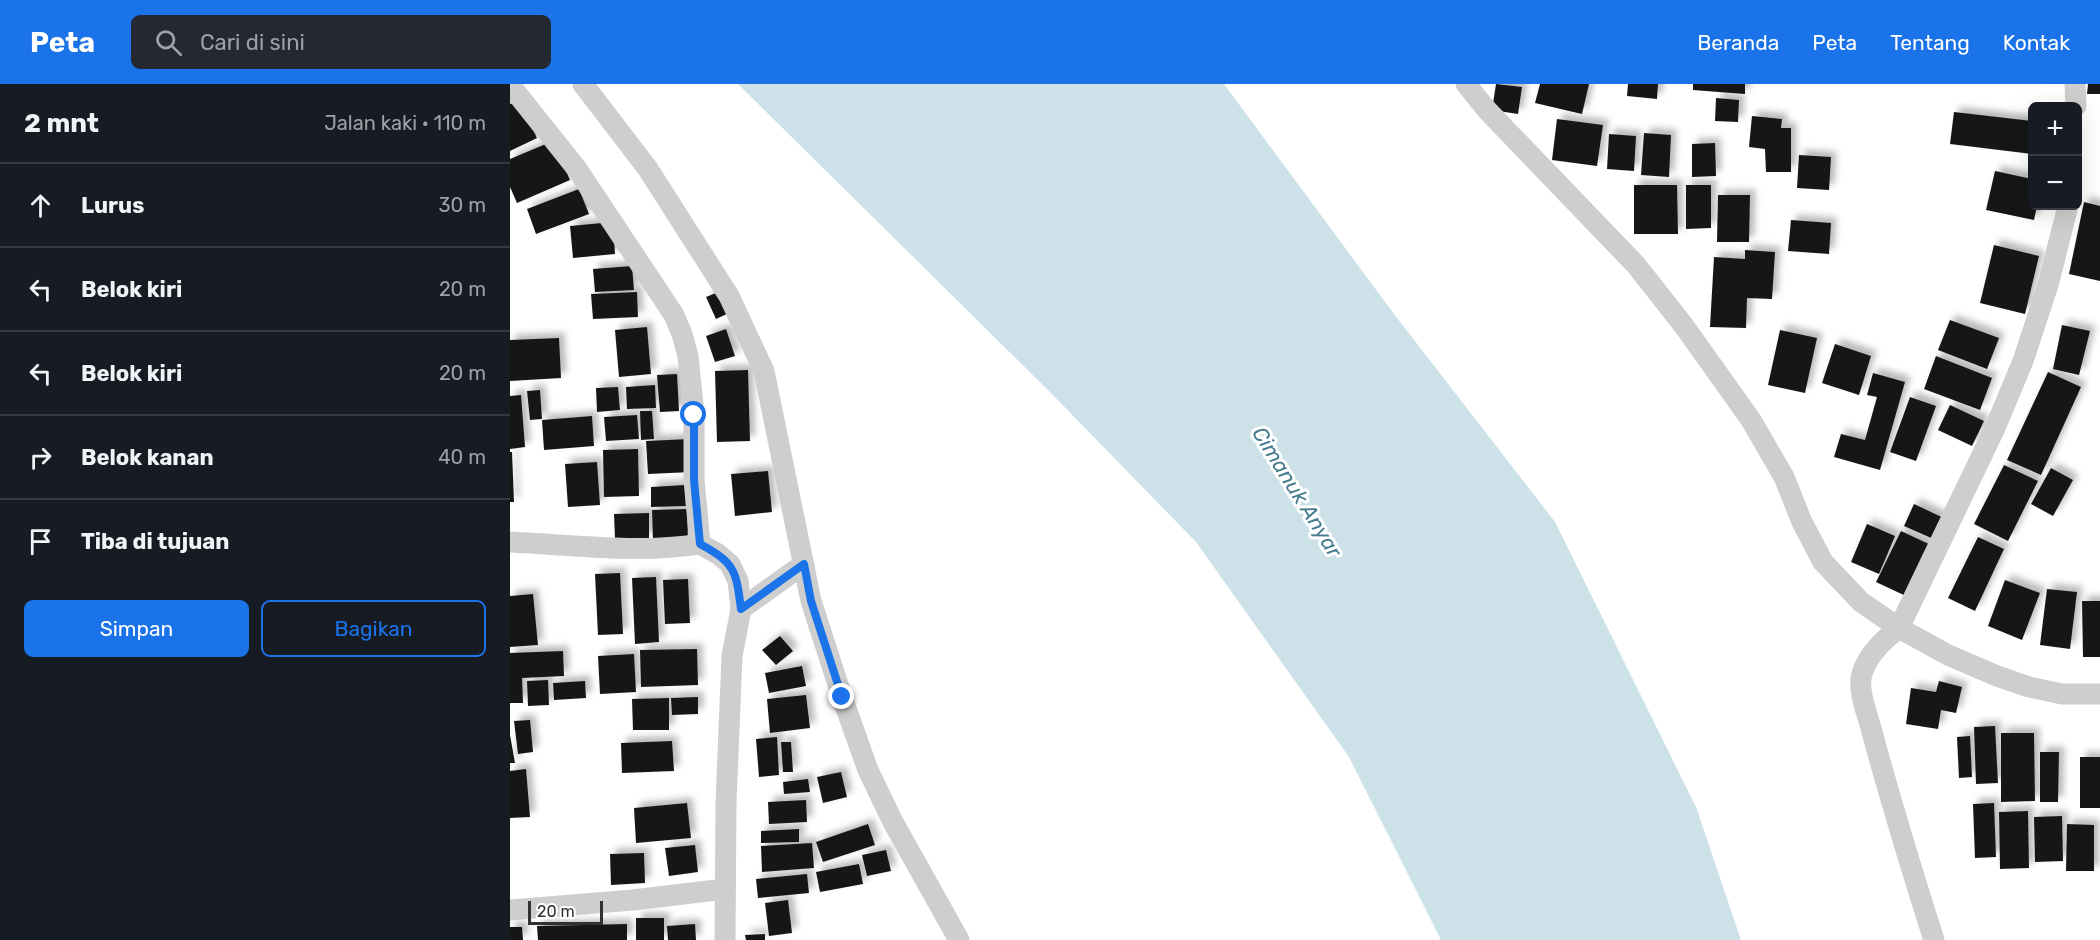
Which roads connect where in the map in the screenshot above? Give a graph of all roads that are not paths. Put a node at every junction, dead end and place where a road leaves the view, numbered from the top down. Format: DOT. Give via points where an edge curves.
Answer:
graph roads {
  1 [pos="583,84"];
  2 [pos="1466,84"];
  3 [pos="2075,84"];
  4 [pos="510,85"];
  5 [pos="2076,102"];
  6 [pos="2067,210"];
  7 [pos="510,542"];
  8 [pos="700,544"];
  9 [pos="804,564"];
  10 [pos="741,609"];
  11 [pos="1899,628"];
  12 [pos="2100,694"];
  13 [pos="725,889"];
  14 [pos="510,910"];
  15 [pos="725,940"];
  16 [pos="959,940"];
  17 [pos="1934,940"];
  1 -- 9 [label="street" via="648,169 729,296 747,333 764,371"];
  2 -- 11 [label="street" via="1486,110 1636,265 1751,420 1784,477 1823,562 1861,602"];
  3 -- 5 [label="street"];
  4 -- 8 [label="street" via="578,169 682,333 694,415 694,480"];
  6 -- 11 [label="street" via="2023,361"];
  7 -- 8 [label="street" via="640,549"];
  8 -- 10 [label="street" via="730,564 738,581"];
  9 -- 10 [label="street"];
  9 -- 16 [label="street" via="811,601 868,770 892,822"];
  10 -- 13 [label="street" via="732,656"];
  11 -- 12 [label="street" via="1948,655 2030,687 2062,694"];
  11 -- 17 [label="street" via="1866,662 1861,694"];
  13 -- 14 [label="street"];
  13 -- 15 [label="street"];
}
